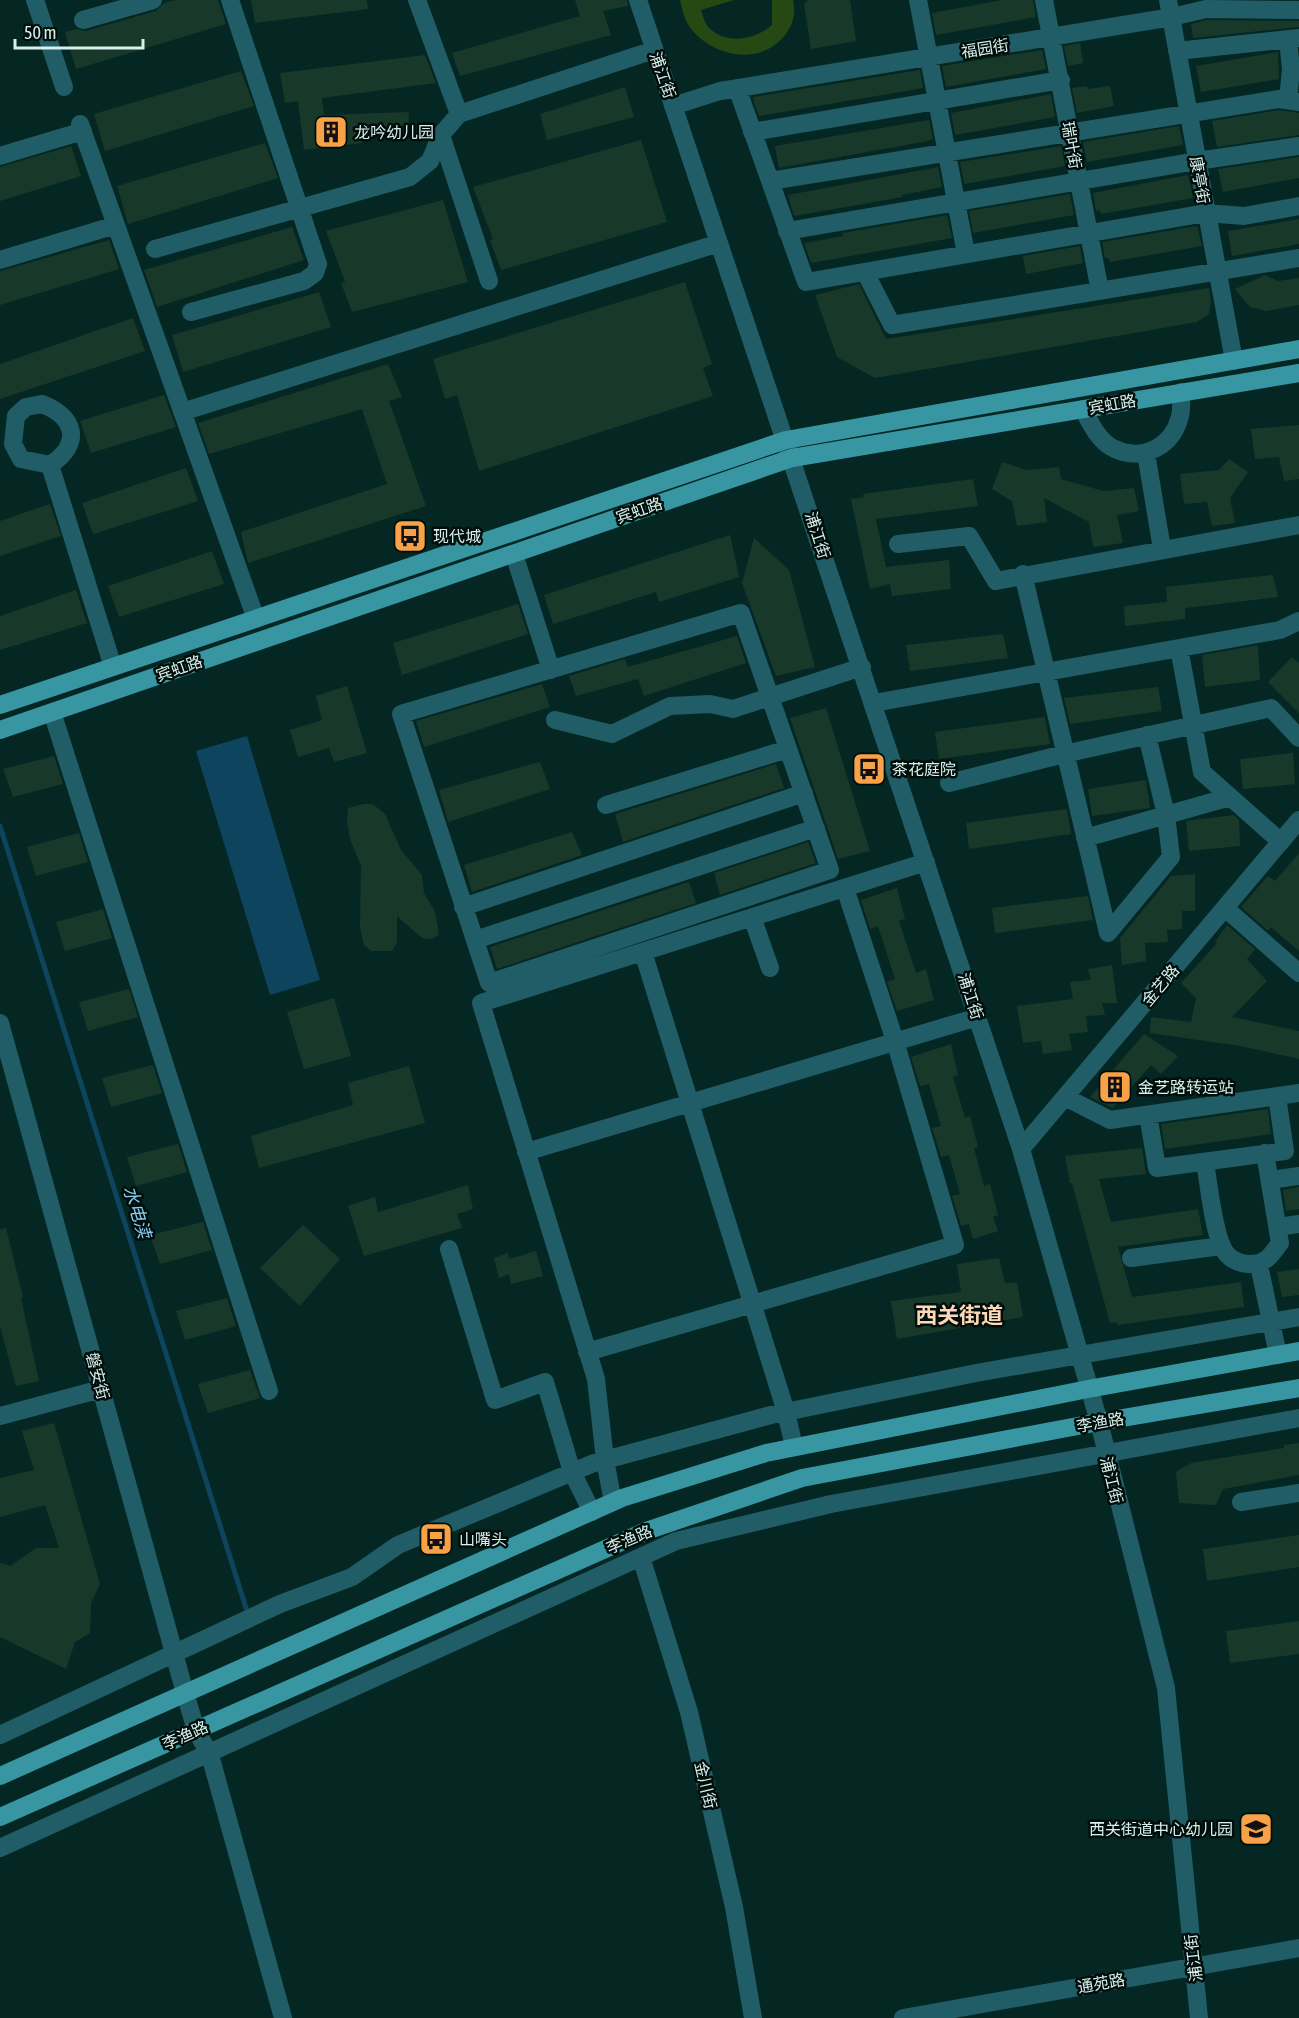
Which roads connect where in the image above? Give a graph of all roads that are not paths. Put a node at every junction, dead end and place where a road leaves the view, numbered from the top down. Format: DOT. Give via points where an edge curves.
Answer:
graph roads {
  1 [pos="34,0"];
  2 [pos="153,0"];
  3 [pos="230,0"];
  4 [pos="417,0"];
  5 [pos="638,0"];
  6 [pos="1044,0"];
  7 [pos="923,1"];
  8 [pos="1170,8"];
  9 [pos="1299,10"];
  10 [pos="83,20"];
  11 [pos="1051,37"];
  12 [pos="1293,39"];
  13 [pos="654,50"];
  14 [pos="1178,51"];
  15 [pos="929,57"];
  16 [pos="1060,80"];
  17 [pos="64,87"];
  18 [pos="736,88"];
  19 [pos="938,100"];
  20 [pos="1293,101"];
  21 [pos="674,106"];
  22 [pos="459,114"];
  23 [pos="1189,114"];
  24 [pos="752,132"];
  25 [pos="1069,133"];
  26 [pos="441,135"];
  27 [pos="1299,146"];
  28 [pos="947,152"];
  29 [pos="0,156"];
  30 [pos="1197,161"];
  31 [pos="770,181"];
  32 [pos="1078,181"];
  33 [pos="956,202"];
  34 [pos="1299,206"];
  35 [pos="300,208"];
  36 [pos="1206,213"];
  37 [pos="116,225"];
  38 [pos="788,231"];
  39 [pos="1088,233"];
  40 [pos="719,243"];
  41 [pos="155,249"];
  42 [pos="966,254"];
  43 [pos="1299,258"];
  44 [pos="0,260"];
  45 [pos="865,272"];
  46 [pos="1217,272"];
  47 [pos="489,281"];
  48 [pos="1100,291"];
  49 [pos="190,312"];
  50 [pos="1299,349"];
  51 [pos="1234,361"];
  52 [pos="1299,373"];
  53 [pos="1181,392"];
  54 [pos="1083,409"];
  55 [pos="182,412"];
  56 [pos="786,440"];
  57 [pos="1146,453"];
  58 [pos="792,458"];
  59 [pos="50,465"];
  60 [pos="1299,525"];
  61 [pos="898,544"];
  62 [pos="1162,549"];
  63 [pos="514,554"];
  64 [pos="1023,574"];
  65 [pos="256,619"];
  66 [pos="1299,621"];
  67 [pos="1179,648"];
  68 [pos="113,667"];
  69 [pos="862,667"];
  70 [pos="551,670"];
  71 [pos="1044,672"];
  72 [pos="771,699"];
  73 [pos="874,703"];
  74 [pos="0,705"];
  75 [pos="52,712"];
  76 [pos="555,720"];
  77 [pos="1194,725"];
  78 [pos="0,730"];
  79 [pos="1147,735"];
  80 [pos="1299,738"];
  81 [pos="788,749"];
  82 [pos="1064,754"];
  83 [pos="949,783"];
  84 [pos="804,793"];
  85 [pos="1230,797"];
  86 [pos="606,805"];
  87 [pos="1166,815"];
  88 [pos="1299,820"];
  89 [pos="816,828"];
  90 [pos="1084,838"];
  91 [pos="1281,842"];
  92 [pos="926,862"];
  93 [pos="845,888"];
  94 [pos="463,907"];
  95 [pos="1225,908"];
  96 [pos="752,917"];
  97 [pos="475,940"];
  98 [pos="643,952"];
  99 [pos="770,968"];
  100 [pos="1299,973"];
  101 [pos="978,1017"];
  102 [pos="0,1023"];
  103 [pos="895,1041"];
  104 [pos="1299,1093"];
  105 [pos="1277,1096"];
  106 [pos="1065,1097"];
  107 [pos="690,1103"];
  108 [pos="1148,1115"];
  109 [pos="1022,1149"];
  110 [pos="526,1152"];
  111 [pos="1265,1153"];
  112 [pos="1205,1163"];
  113 [pos="1299,1176"];
  114 [pos="1270,1180"];
  115 [pos="1299,1224"];
  116 [pos="1278,1227"];
  117 [pos="1221,1246"];
  118 [pos="449,1249"];
  119 [pos="1131,1258"];
  120 [pos="1259,1264"];
  121 [pos="752,1304"];
  122 [pos="1299,1317"];
  123 [pos="1271,1322"];
  124 [pos="1299,1351"];
  125 [pos="588,1352"];
  126 [pos="1079,1355"];
  127 [pos="1278,1355"];
  128 [pos="1299,1388"];
  129 [pos="101,1389"];
  130 [pos="1089,1389"];
  131 [pos="269,1391"];
  132 [pos="786,1412"];
  133 [pos="0,1416"];
  134 [pos="1299,1418"];
  135 [pos="1099,1422"];
  136 [pos="794,1447"];
  137 [pos="1106,1454"];
  138 [pos="605,1460"];
  139 [pos="572,1472"];
  140 [pos="1299,1493"];
  141 [pos="614,1502"];
  142 [pos="1241,1502"];
  143 [pos="592,1512"];
  144 [pos="641,1557"];
  145 [pos="174,1654"];
  146 [pos="185,1692"];
  147 [pos="196,1730"];
  148 [pos="0,1735"];
  149 [pos="210,1755"];
  150 [pos="0,1776"];
  151 [pos="0,1817"];
  152 [pos="0,1848"];
  153 [pos="1299,1948"];
  154 [pos="1193,1967"];
  155 [pos="283,2018"];
  156 [pos="753,2018"];
  157 [pos="903,2018"];
  158 [pos="1199,2018"];
  1 -- 17 [label="street"];
  2 -- 10 [label="street"];
  3 -- 35 [label="street"];
  4 -- 22 [label="street"];
  5 -- 13 [label="street, 浦江街"];
  6 -- 11 [label="street, 瑞叶街"];
  7 -- 15 [label="street"];
  8 -- 9 [label="street, 福园街"];
  8 -- 11 [label="street, 福园街"];
  8 -- 14 [label="street, 康亭街"];
  11 -- 15 [label="street, 福园街"];
  11 -- 16 [label="street, 瑞叶街"];
  12 -- 14 [label="street"];
  12 -- 20 [label="street"];
  13 -- 21 [label="street, 浦江街"];
  13 -- 22 [label="street"];
  14 -- 23 [label="street, 康亭街"];
  15 -- 18 [label="street, 福园街"];
  15 -- 19 [label="street"];
  16 -- 19 [label="street"];
  16 -- 25 [label="street, 瑞叶街"];
  18 -- 21 [label="street, 福园街"];
  18 -- 24 [label="street"];
  19 -- 24 [label="street"];
  19 -- 28 [label="street"];
  20 -- 23 [label="street" via="1279,99"];
  21 -- 40 [label="street, 浦江街"];
  22 -- 26 [label="street"];
  23 -- 25 [label="street"];
  23 -- 30 [label="street, 康亭街"];
  24 -- 31 [label="street"];
  25 -- 28 [label="street"];
  25 -- 32 [label="street, 瑞叶街"];
  26 -- 35 [label="street" via="430,161 410,177"];
  26 -- 47 [label="street"];
  27 -- 30 [label="street"];
  28 -- 31 [label="street"];
  28 -- 33 [label="street"];
  29 -- 37 [label="street" via="81,128"];
  30 -- 32 [label="street"];
  30 -- 36 [label="street, 康亭街"];
  31 -- 38 [label="street"];
  32 -- 33 [label="street"];
  32 -- 39 [label="street, 瑞叶街"];
  33 -- 38 [label="street"];
  33 -- 42 [label="street"];
  34 -- 36 [label="street" via="1244,216"];
  35 -- 41 [label="street"];
  35 -- 49 [label="street" via="318,264 315,273 304,281"];
  36 -- 39 [label="street"];
  36 -- 46 [label="street, 康亭街"];
  37 -- 44 [label="street"];
  37 -- 55 [label="street"];
  38 -- 45 [label="street" via="806,282"];
  39 -- 42 [label="street"];
  39 -- 48 [label="street, 瑞叶街"];
  40 -- 55 [label="street"];
  40 -- 56 [label="street, 浦江街"];
  42 -- 45 [label="street"];
  43 -- 46 [label="street"];
  45 -- 48 [label="street" via="892,325"];
  46 -- 48 [label="street"];
  46 -- 51 [label="street, 康亭街"];
  50 -- 51 [label="main road, 宾虹路"];
  51 -- 56 [label="main road, 宾虹路"];
  52 -- 53 [label="main road, 宾虹路"];
  53 -- 54 [label="main road, 宾虹路"];
  53 -- 57 [label="street" via="1180,415 1173,435"];
  54 -- 57 [label="street" via="1094,431 1113,449 1138,456"];
  54 -- 58 [label="main road, 宾虹路"];
  55 -- 65 [label="street"];
  56 -- 58 [label="street, 浦江街"];
  56 -- 65 [label="main road, 宾虹路"];
  57 -- 62 [label="street"];
  58 -- 63 [label="main road, 宾虹路"];
  58 -- 69 [label="street, 浦江街"];
  59 -- 68 [label="street"];
  60 -- 62 [label="street"];
  61 -- 64 [label="street" via="969,536 996,581"];
  62 -- 64 [label="street"];
  63 -- 70 [label="street"];
  63 -- 75 [label="main road, 宾虹路"];
  64 -- 71 [label="street"];
  65 -- 68 [label="main road, 宾虹路"];
  66 -- 67 [label="street" via="1280,630"];
  67 -- 71 [label="street"];
  67 -- 77 [label="street"];
  68 -- 74 [label="main road, 宾虹路"];
  69 -- 72 [label="street"];
  69 -- 73 [label="street, 浦江街"];
  70 -- 72 [label="street" via="741,613"];
  70 -- 94 [label="street" via="401,714"];
  71 -- 73 [label="street"];
  71 -- 82 [label="street"];
  72 -- 76 [label="street" via="733,709 710,704 670,706 612,734"];
  72 -- 81 [label="street"];
  73 -- 92 [label="street, 浦江街"];
  75 -- 78 [label="main road, 宾虹路"];
  75 -- 131 [label="street"];
  77 -- 79 [label="street"];
  77 -- 80 [label="street" via="1271,708"];
  77 -- 85 [label="street" via="1202,772"];
  79 -- 82 [label="street"];
  79 -- 87 [label="street"];
  81 -- 84 [label="street"];
  81 -- 86 [label="street"];
  82 -- 83 [label="street"];
  82 -- 90 [label="street"];
  84 -- 89 [label="street"];
  84 -- 94 [label="street"];
  85 -- 87 [label="street"];
  85 -- 91 [label="street"];
  87 -- 90 [label="street"];
  87 -- 90 [label="street" via="1171,857 1107,933"];
  88 -- 91 [label="street, 金艺路"];
  89 -- 97 [label="street"];
  89 -- 97 [label="street" via="830,870 489,983"];
  91 -- 95 [label="street, 金艺路"];
  92 -- 93 [label="street"];
  92 -- 101 [label="street, 浦江街"];
  93 -- 96 [label="street"];
  93 -- 103 [label="street"];
  94 -- 97 [label="street"];
  95 -- 100 [label="street"];
  95 -- 106 [label="street, 金艺路"];
  96 -- 98 [label="street"];
  96 -- 99 [label="street"];
  98 -- 107 [label="street"];
  98 -- 110 [label="street" via="481,1003"];
  101 -- 103 [label="street"];
  101 -- 109 [label="street, 浦江街"];
  102 -- 129 [label="street, 磐安街"];
  103 -- 107 [label="street"];
  103 -- 121 [label="street" via="955,1245"];
  104 -- 105 [label="street"];
  105 -- 108 [label="street"];
  105 -- 111 [label="street" via="1285,1151"];
  106 -- 108 [label="street" via="1110,1120"];
  106 -- 109 [label="street, 金艺路"];
  107 -- 110 [label="street"];
  107 -- 121 [label="street"];
  108 -- 112 [label="street" via="1157,1168"];
  109 -- 126 [label="street, 浦江街"];
  110 -- 125 [label="street"];
  111 -- 112 [label="street"];
  111 -- 114 [label="street"];
  112 -- 117 [label="street"];
  113 -- 114 [label="street"];
  114 -- 116 [label="street"];
  115 -- 116 [label="street"];
  116 -- 120 [label="street" via="1280,1243"];
  117 -- 119 [label="street"];
  117 -- 120 [label="street" via="1229,1257"];
  118 -- 139 [label="street" via="495,1400 545,1382"];
  120 -- 123 [label="street"];
  121 -- 125 [label="street"];
  121 -- 132 [label="street"];
  122 -- 123 [label="street"];
  123 -- 126 [label="street"];
  123 -- 127 [label="street"];
  124 -- 127 [label="main road"];
  125 -- 138 [label="street" via="596,1379"];
  126 -- 130 [label="street, 浦江街"];
  126 -- 132 [label="street"];
  127 -- 130 [label="main road"];
  128 -- 135 [label="main road, 李渔路"];
  129 -- 133 [label="street"];
  129 -- 145 [label="street, 磐安街"];
  130 -- 135 [label="street, 浦江街"];
  130 -- 136 [label="main road"];
  132 -- 136 [label="street"];
  132 -- 138 [label="street"];
  134 -- 137 [label="street"];
  135 -- 137 [label="street, 浦江街"];
  135 -- 147 [label="main road, 李渔路" via="802,1478 646,1531"];
  136 -- 141 [label="main road"];
  137 -- 144 [label="street" via="831,1504 676,1541"];
  137 -- 154 [label="street, 浦江街" via="1166,1688"];
  138 -- 139 [label="street"];
  138 -- 141 [label="street"];
  139 -- 143 [label="street"];
  139 -- 145 [label="street" via="398,1545 352,1577 280,1604"];
  140 -- 142 [label="street"];
  141 -- 143 [label="main road"];
  143 -- 146 [label="main road"];
  144 -- 149 [label="street"];
  144 -- 156 [label="street, 金川街" via="689,1712 734,1907"];
  145 -- 146 [label="street, 磐安街"];
  145 -- 148 [label="street"];
  146 -- 147 [label="street, 磐安街"];
  146 -- 150 [label="main road"];
  147 -- 149 [label="street, 磐安街"];
  147 -- 151 [label="main road, 李渔路"];
  149 -- 152 [label="street"];
  149 -- 155 [label="street, 磐安街"];
  153 -- 154 [label="street, 通苑路"];
  154 -- 157 [label="street, 通苑路"];
  154 -- 158 [label="street, 浦江街"];
}
